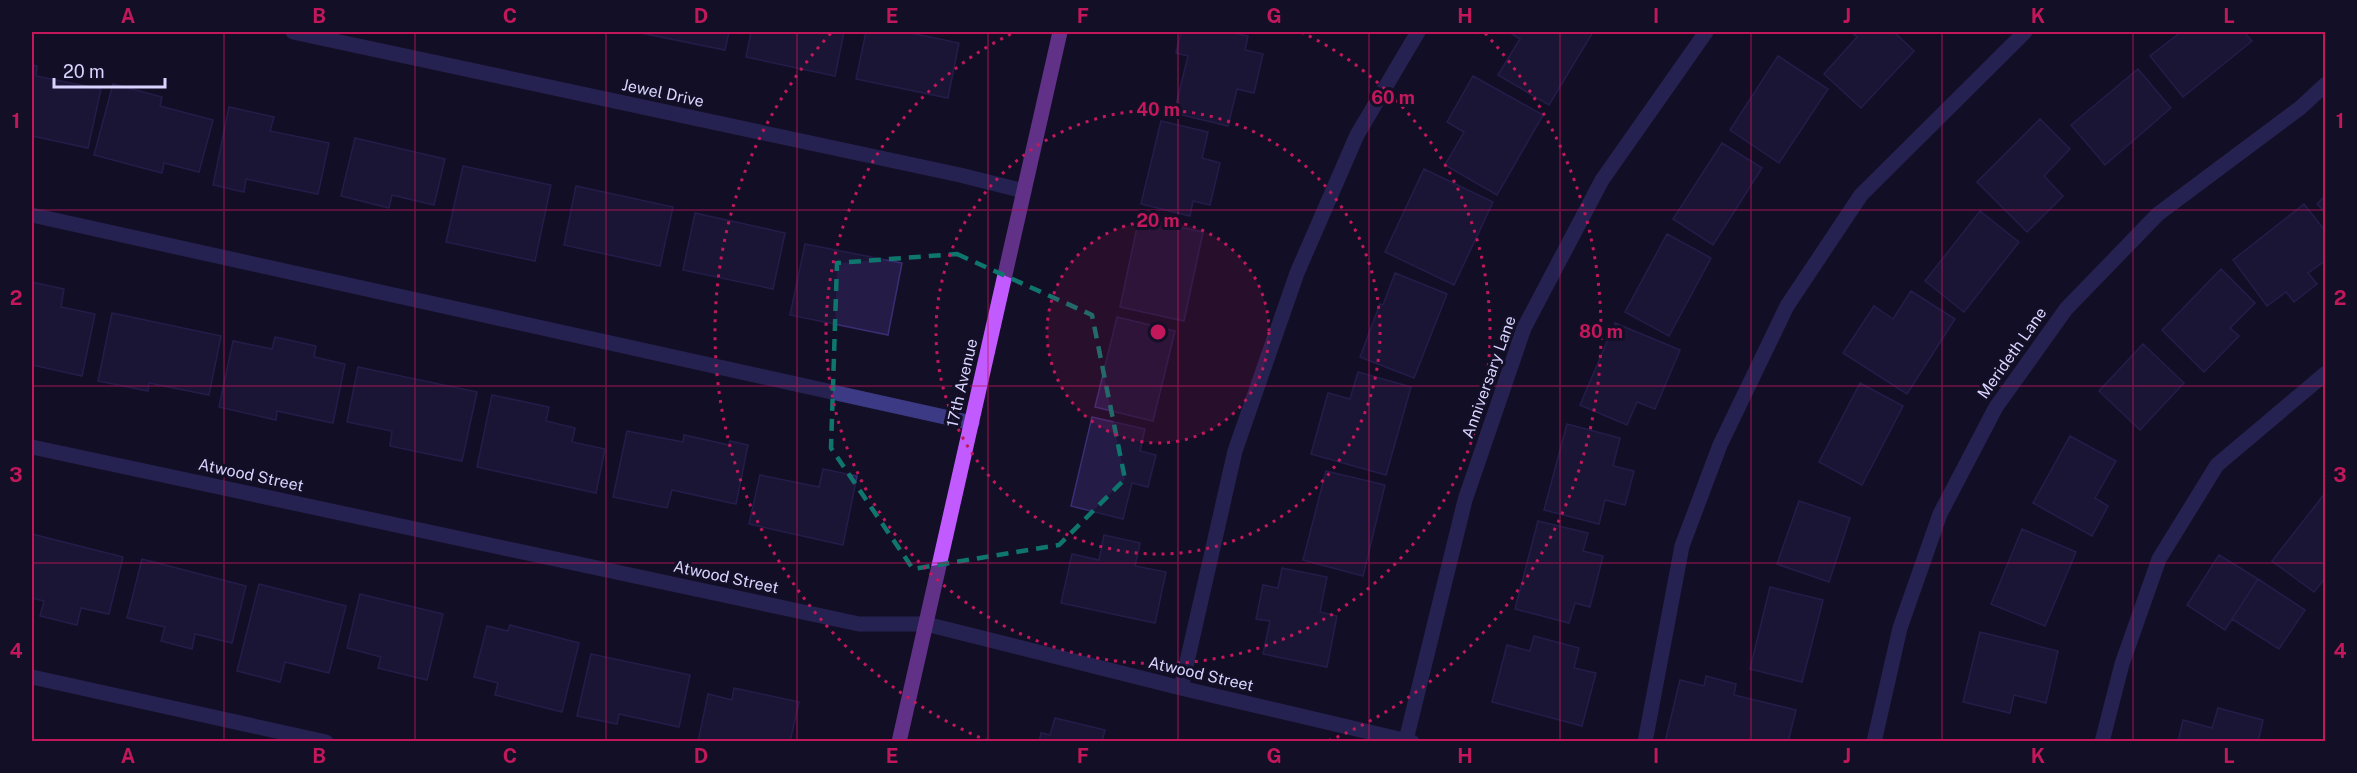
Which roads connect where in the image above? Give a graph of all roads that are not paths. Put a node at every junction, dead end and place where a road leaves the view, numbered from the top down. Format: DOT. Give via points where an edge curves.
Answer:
graph roads {
  1 [pos="293,32"];
  2 [pos="1060,32"];
  3 [pos="1418,32"];
  4 [pos="1706,32"];
  5 [pos="2025,32"];
  6 [pos="2325,84"];
  7 [pos="1024,191"];
  8 [pos="32,215"];
  9 [pos="2325,373"];
  10 [pos="972,423"];
  11 [pos="32,447"];
  12 [pos="926,624"];
  13 [pos="32,677"];
  14 [pos="1181,688"];
  15 [pos="326,741"];
  16 [pos="899,741"];
  17 [pos="1409,741"];
  18 [pos="1645,741"];
  19 [pos="1874,741"];
  20 [pos="2102,741"];
  1 -- 7 [label="street, Jewel Drive"];
  2 -- 7 [label="main road, 17th Avenue"];
  3 -- 14 [label="street" via="1357,135 1297,273 1235,451"];
  4 -- 17 [label="street, Anniversary Lane" via="1602,180 1524,328 1465,500"];
  5 -- 18 [label="street" via="1861,195 1787,306 1720,445 1682,546"];
  6 -- 19 [label="street, Merideth Lane" via="2300,108 2158,214 2066,309 1995,406 1940,514 1900,628"];
  7 -- 10 [label="main road, 17th Avenue"];
  8 -- 10 [label="street"];
  9 -- 20 [label="street" via="2217,465 2159,559 2122,664"];
  10 -- 12 [label="main road, 17th Avenue"];
  11 -- 12 [label="street, Atwood Street" via="859,624"];
  12 -- 14 [label="street, Atwood Street"];
  12 -- 16 [label="main road, 17th Avenue"];
  13 -- 15 [label="street"];
  14 -- 17 [label="street, Atwood Street"];
}
